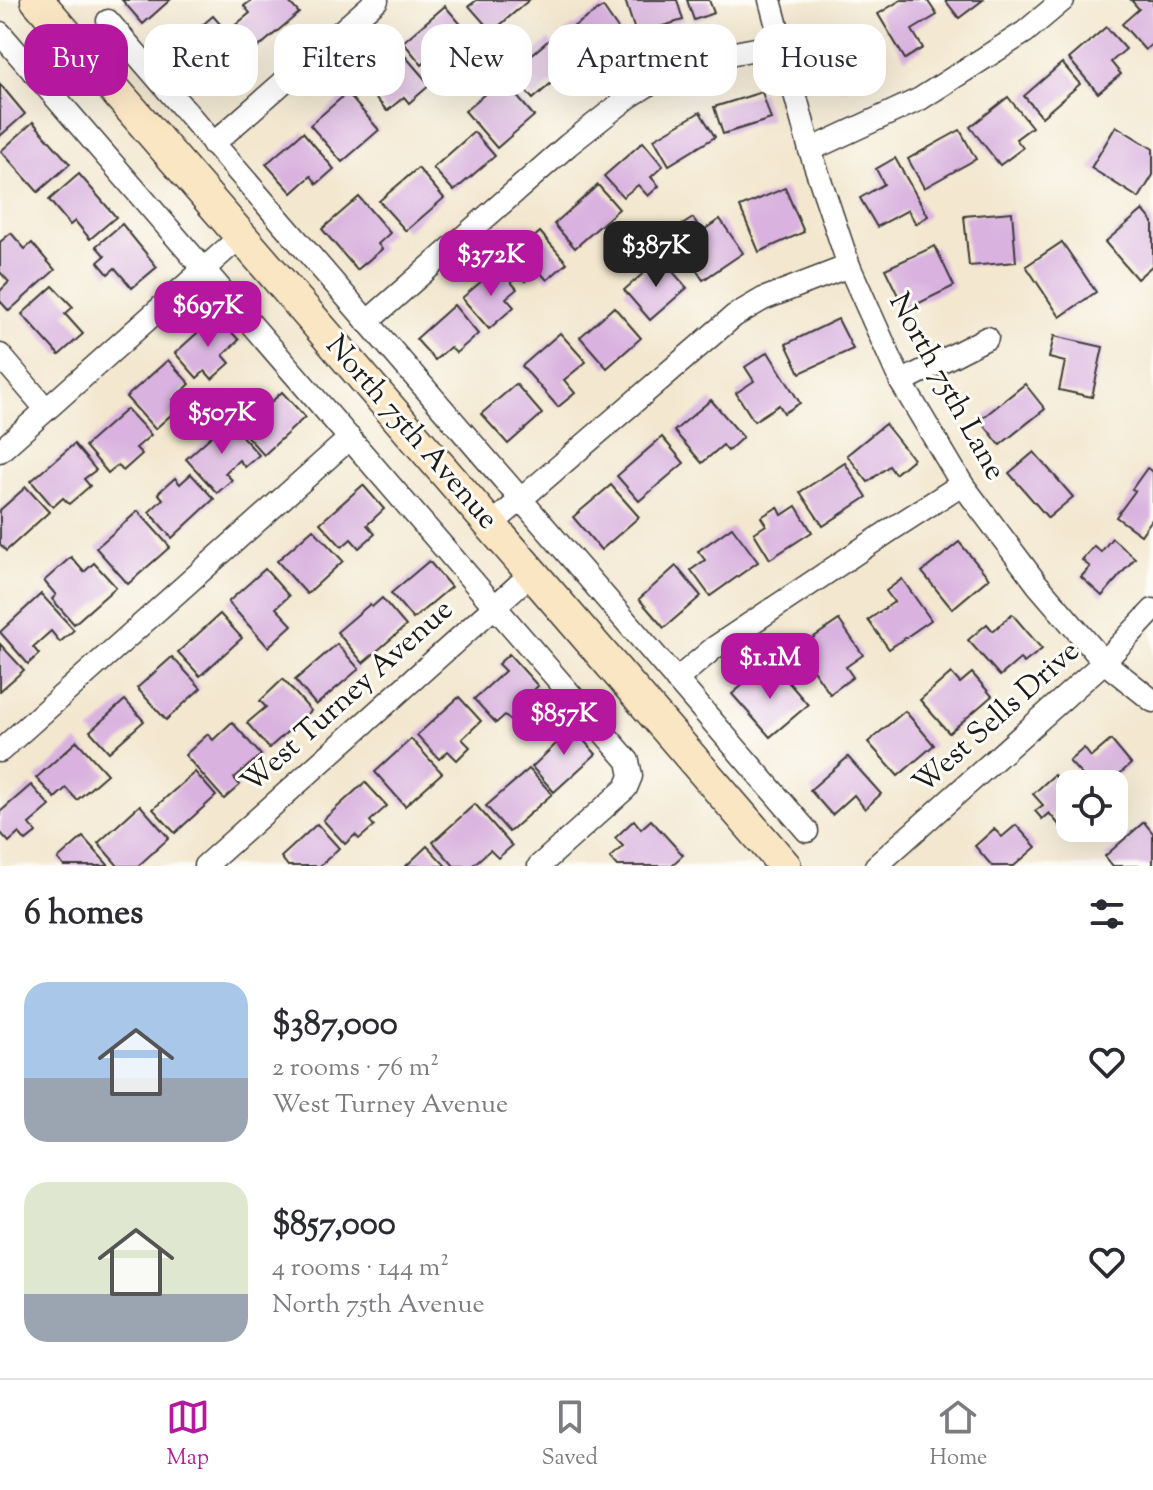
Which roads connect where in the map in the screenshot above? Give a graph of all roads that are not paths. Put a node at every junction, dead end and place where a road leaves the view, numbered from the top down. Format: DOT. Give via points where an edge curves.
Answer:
graph roads {
  1 [pos="37,0"];
  2 [pos="377,0"];
  3 [pos="770,0"];
  4 [pos="1063,0"];
  5 [pos="108,21"];
  6 [pos="777,24"];
  7 [pos="0,33"];
  8 [pos="753,50"];
  9 [pos="796,96"];
  10 [pos="213,144"];
  11 [pos="810,150"];
  12 [pos="241,236"];
  13 [pos="849,266"];
  14 [pos="204,269"];
  15 [pos="367,322"];
  16 [pos="987,338"];
  17 [pos="0,355"];
  18 [pos="901,382"];
  19 [pos="46,409"];
  20 [pos="350,438"];
  21 [pos="0,451"];
  22 [pos="962,484"];
  23 [pos="520,499"];
  24 [pos="491,525"];
  25 [pos="532,573"];
  26 [pos="495,606"];
  27 [pos="1153,610"];
  28 [pos="1104,662"];
  29 [pos="676,680"];
  30 [pos="1153,701"];
  31 [pos="0,751"];
  32 [pos="807,831"];
  33 [pos="205,866"];
  34 [pos="539,866"];
  35 [pos="785,866"];
  36 [pos="876,866"];
  1 -- 12 [label="main road, North 75th Avenue"];
  2 -- 10 [label="street"];
  3 -- 6 [label="street, North 75th Lane"];
  4 -- 11 [label="street" via="1025,32 920,99"];
  5 -- 10 [label="street, North 75th Avenue"];
  7 -- 14 [label="street, North 75th Avenue"];
  8 -- 15 [label="street" via="664,75 629,97"];
  9 -- 11 [label="street, North 75th Lane"];
  10 -- 15 [label="street, North 75th Avenue"];
  11 -- 13 [label="street, North 75th Lane"];
  12 -- 14 [label="street"];
  12 -- 24 [label="main road, North 75th Avenue"];
  13 -- 18 [label="street, North 75th Lane"];
  13 -- 23 [label="street" via="763,299 734,316"];
  14 -- 19 [label="street"];
  14 -- 20 [label="street, North 75th Avenue"];
  15 -- 23 [label="street, North 75th Avenue"];
  16 -- 18 [label="street"];
  17 -- 19 [label="street"];
  18 -- 22 [label="street, North 75th Lane"];
  19 -- 21 [label="street"];
  20 -- 26 [label="street, North 75th Avenue"];
  20 -- 31 [label="street"];
  22 -- 28 [label="street, North 75th Lane"];
  22 -- 29 [label="street" via="714,648"];
  23 -- 24 [label="street"];
  23 -- 29 [label="street, North 75th Avenue"];
  24 -- 25 [label="main road, North 75th Avenue"];
  25 -- 26 [label="street, West Turney Avenue"];
  25 -- 35 [label="main road, North 75th Avenue"];
  26 -- 33 [label="street, West Turney Avenue"];
  26 -- 34 [label="street, North 75th Avenue" via="619,748 631,776 626,788"];
  27 -- 28 [label="street, West Sells Drive"];
  28 -- 30 [label="street, North 75th Lane"];
  28 -- 36 [label="street, West Sells Drive"];
  29 -- 32 [label="street, North 75th Avenue"];
}
